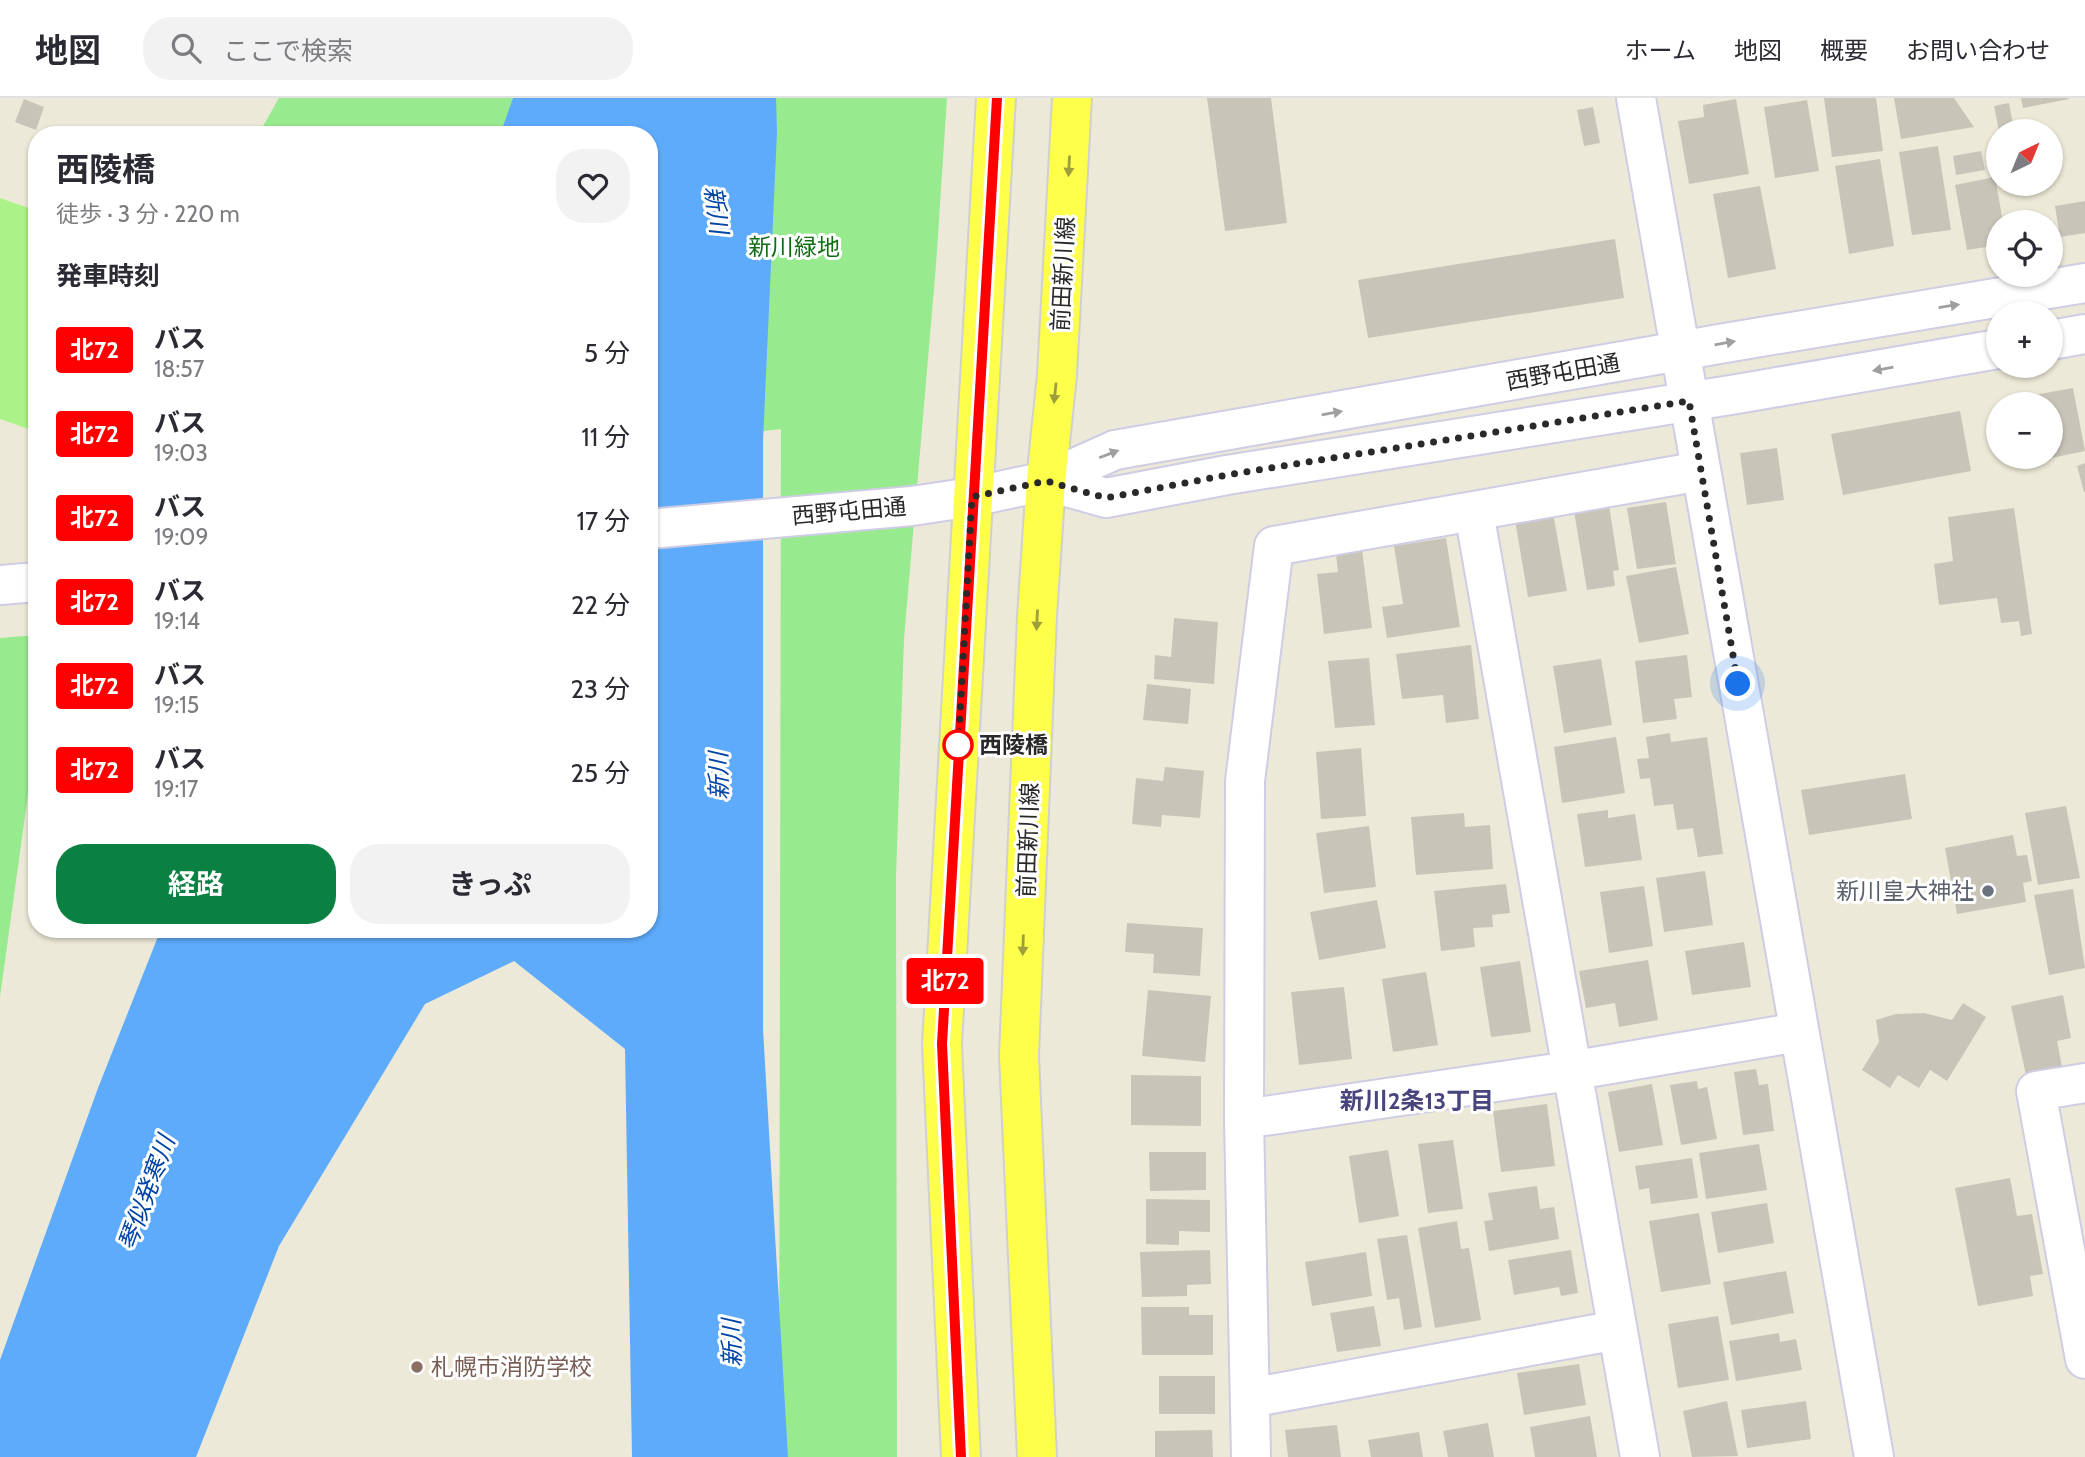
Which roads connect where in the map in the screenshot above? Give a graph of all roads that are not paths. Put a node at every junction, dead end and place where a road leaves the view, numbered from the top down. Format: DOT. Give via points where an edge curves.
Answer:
graph roads {
  1 [pos="996,98"];
  2 [pos="1072,98"];
  3 [pos="1636,98"];
  4 [pos="2085,283"];
  5 [pos="2085,334"];
  6 [pos="2063,338"];
  7 [pos="1986,351"];
  8 [pos="1680,352"];
  9 [pos="1689,401"];
  10 [pos="1701,471"];
  11 [pos="1046,481"];
  12 [pos="972,497"];
  13 [pos="1474,512"];
  14 [pos="658,528"];
  15 [pos="28,583"];
  16 [pos="0,585"];
  17 [pos="1799,1032"];
  18 [pos="1570,1071"];
  19 [pos="2085,1083"];
  20 [pos="1244,1119"];
  21 [pos="1617,1329"];
  22 [pos="2085,1359"];
  23 [pos="1250,1398"];
  24 [pos="961,1457"];
  25 [pos="1037,1457"];
  26 [pos="1251,1457"];
  27 [pos="1640,1457"];
  28 [pos="1874,1457"];
  1 -- 12 [label="main road"];
  2 -- 11 [label="main road, 前田新川線, one-way" via="1057,376"];
  3 -- 8 [label="street"];
  8 -- 4 [label="street, 西野屯田通, one-way"];
  5 -- 6 [label="street"];
  7 -- 9 [label="street, 西野屯田通, one-way"];
  8 -- 9 [label="street"];
  11 -- 8 [label="street, 西野屯田通, one-way" via="1115,450"];
  9 -- 10 [label="street"];
  9 -- 11 [label="street, 西野屯田通" via="1106,498"];
  10 -- 13 [label="street"];
  10 -- 17 [label="street"];
  11 -- 12 [label="street, 西野屯田通"];
  11 -- 25 [label="main road, 前田新川線, one-way" via="1019,1056"];
  12 -- 14 [label="street, 西野屯田通"];
  12 -- 24 [label="main road" via="942,1044"];
  13 -- 18 [label="street"];
  13 -- 20 [label="street" via="1273,546 1245,781"];
  15 -- 16 [label="street"];
  17 -- 18 [label="street"];
  17 -- 28 [label="street"];
  18 -- 20 [label="street"];
  18 -- 21 [label="street"];
  19 -- 22 [label="street" via="2036,1091"];
  20 -- 23 [label="street"];
  21 -- 23 [label="street"];
  21 -- 27 [label="street"];
  23 -- 26 [label="street"];
}
